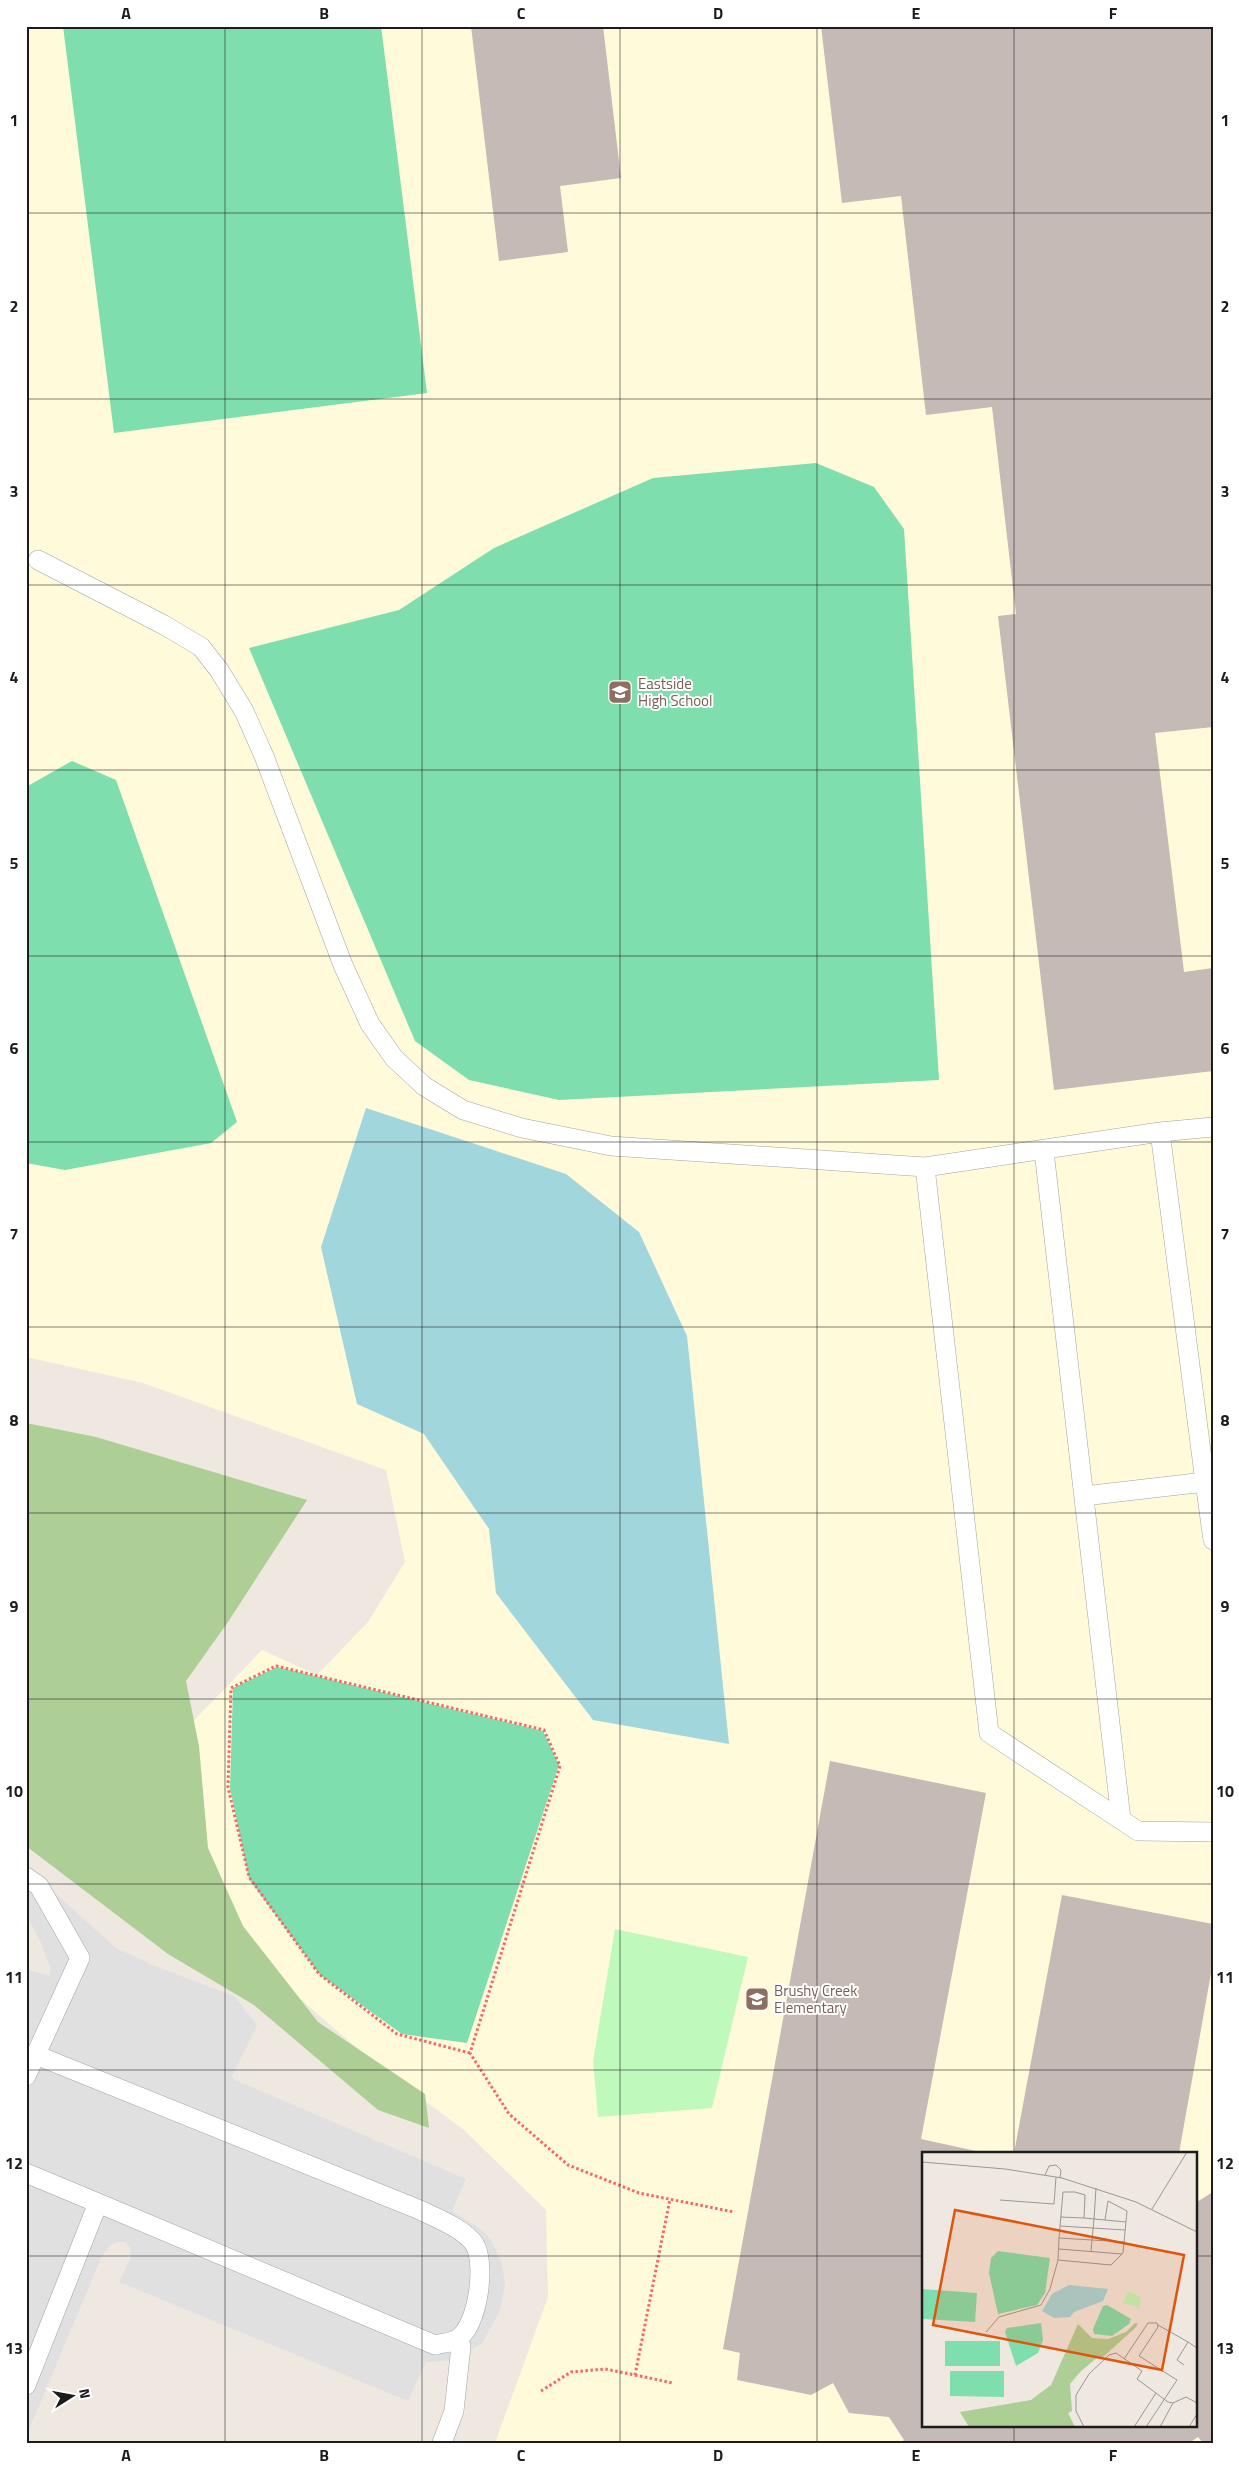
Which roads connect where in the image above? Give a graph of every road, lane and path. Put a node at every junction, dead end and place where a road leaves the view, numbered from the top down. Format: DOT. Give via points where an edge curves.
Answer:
graph roads {
  1 [pos="38,560"];
  2 [pos="1213,1127"];
  3 [pos="1160,1132"];
  4 [pos="1044,1151"];
  5 [pos="925,1167"];
  6 [pos="1209,1481"];
  7 [pos="1084,1496"];
  8 [pos="1213,1540"];
  9 [pos="1121,1820"];
  10 [pos="1213,1832"];
  11 [pos="26,1877"];
  12 [pos="470,2053"];
  13 [pos="36,2055"];
  14 [pos="26,2076"];
  15 [pos="26,2173"];
  16 [pos="670,2199"];
  17 [pos="98,2203"];
  18 [pos="734,2212"];
  19 [pos="458,2339"];
  20 [pos="635,2375"];
  21 [pos="673,2383"];
  22 [pos="26,2386"];
  23 [pos="541,2391"];
  24 [pos="442,2443"];
  1 -- 5 [label="lane" via="201,647 219,670 244,711 264,756 342,965 370,1024 394,1058 424,1086 464,1110 522,1128 611,1146"];
  2 -- 3 [label="lane"];
  3 -- 4 [label="lane"];
  3 -- 6 [label="lane"];
  4 -- 5 [label="lane"];
  4 -- 7 [label="lane"];
  5 -- 9 [label="lane" via="989,1733"];
  6 -- 7 [label="lane"];
  6 -- 8 [label="lane"];
  7 -- 9 [label="lane"];
  9 -- 10 [label="lane" via="1138,1831"];
  11 -- 13 [label="lane" via="39,1886 80,1958"];
  12 -- 12 [label="path" via="560,1766 544,1730 276,1666 231,1688 228,1787 249,1877 319,1974 398,2034"];
  12 -- 16 [label="path" via="509,2114 568,2164 639,2192"];
  13 -- 14 [label="lane"];
  13 -- 19 [label="lane" via="453,2226 475,2246 482,2281 471,2324"];
  15 -- 17 [label="lane"];
  16 -- 18 [label="path"];
  16 -- 20 [label="path"];
  17 -- 19 [label="lane" via="435,2345"];
  17 -- 22 [label="lane"];
  19 -- 24 [label="lane" via="462,2346 454,2411"];
  20 -- 21 [label="path"];
  20 -- 23 [label="path" via="605,2369 571,2372"];
}
